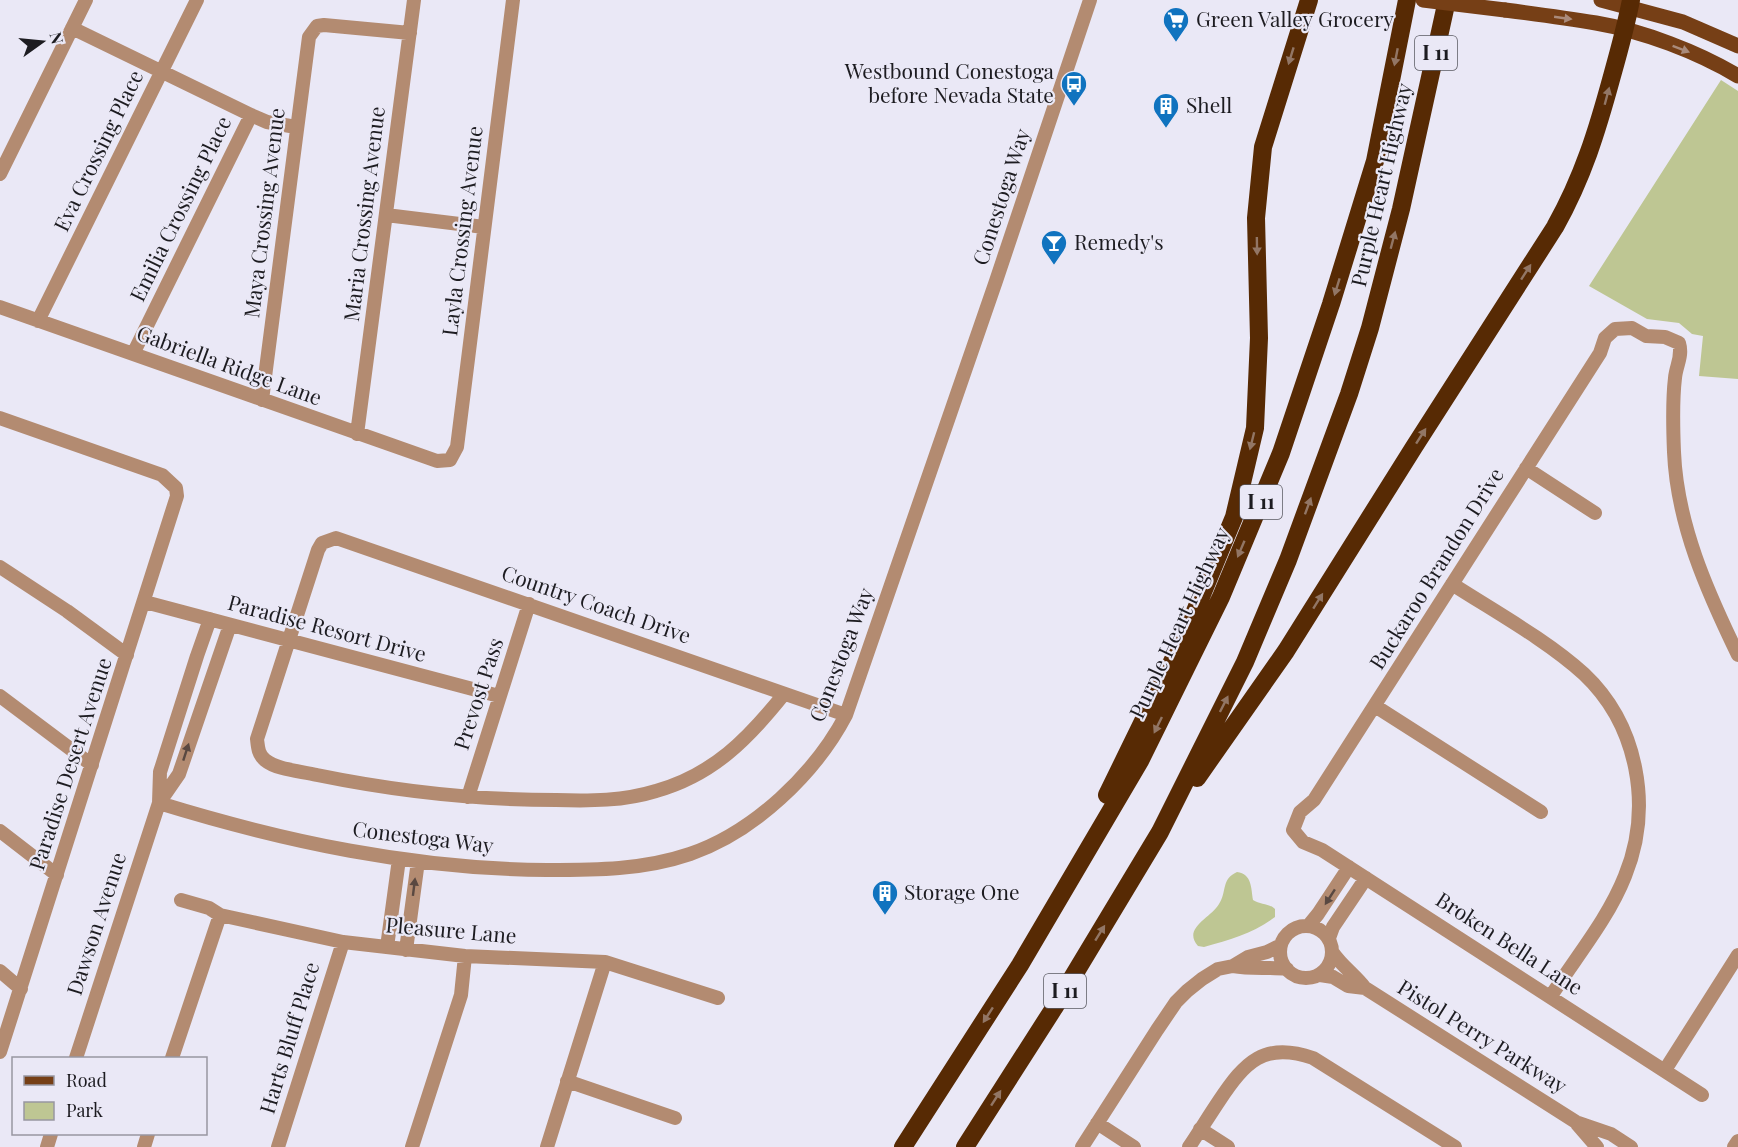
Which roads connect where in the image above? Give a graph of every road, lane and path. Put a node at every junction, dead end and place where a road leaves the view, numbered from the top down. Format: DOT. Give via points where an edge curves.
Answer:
graph roads {
  1 [pos="86,0"];
  2 [pos="197,0"];
  3 [pos="414,0"];
  4 [pos="513,0"];
  5 [pos="1090,0"];
  6 [pos="1309,0"];
  7 [pos="1407,0"];
  8 [pos="1423,0"];
  9 [pos="1447,0"];
  10 [pos="1601,0"];
  11 [pos="1630,3"];
  12 [pos="72,28"];
  13 [pos="1625,30"];
  14 [pos="410,33"];
  15 [pos="1738,45"];
  16 [pos="162,71"];
  17 [pos="1738,76"];
  18 [pos="251,115"];
  19 [pos="296,127"];
  20 [pos="0,174"];
  21 [pos="386,215"];
  22 [pos="484,227"];
  23 [pos="0,307"];
  24 [pos="38,321"];
  25 [pos="133,354"];
  26 [pos="262,400"];
  27 [pos="0,418"];
  28 [pos="357,434"];
  29 [pos="444,462"];
  30 [pos="1526,468"];
  31 [pos="1595,513"];
  32 [pos="0,567"];
  33 [pos="1452,584"];
  34 [pos="145,602"];
  35 [pos="529,604"];
  36 [pos="210,619"];
  37 [pos="230,625"];
  38 [pos="289,641"];
  39 [pos="127,655"];
  40 [pos="1738,656"];
  41 [pos="784,694"];
  42 [pos="0,696"];
  43 [pos="499,696"];
  44 [pos="1375,706"];
  45 [pos="846,715"];
  46 [pos="93,765"];
  47 [pos="468,797"];
  48 [pos="159,803"];
  49 [pos="1542,812"];
  50 [pos="1293,830"];
  51 [pos="0,831"];
  52 [pos="1160,832"];
  53 [pos="399,859"];
  54 [pos="418,861"];
  55 [pos="1349,867"];
  56 [pos="57,875"];
  57 [pos="1366,878"];
  58 [pos="181,900"];
  59 [pos="220,915"];
  60 [pos="1309,926"];
  61 [pos="1329,938"];
  62 [pos="343,942"];
  63 [pos="1281,945"];
  64 [pos="387,947"];
  65 [pos="406,950"];
  66 [pos="1333,953"];
  67 [pos="1738,955"];
  68 [pos="465,956"];
  69 [pos="605,962"];
  70 [pos="1020,965"];
  71 [pos="1233,966"];
  72 [pos="1287,969"];
  73 [pos="0,971"];
  74 [pos="1320,975"];
  75 [pos="1365,988"];
  76 [pos="21,989"];
  77 [pos="1551,996"];
  78 [pos="718,998"];
  79 [pos="0,1052"];
  80 [pos="77,1057"];
  81 [pos="173,1057"];
  82 [pos="1665,1070"];
  83 [pos="567,1081"];
  84 [pos="1702,1095"];
  85 [pos="675,1118"];
  86 [pos="1576,1122"];
  87 [pos="1097,1123"];
  88 [pos="1200,1129"];
  89 [pos="1738,1141"];
  90 [pos="1088,1145"];
  91 [pos="278,1147"];
  92 [pos="412,1147"];
  93 [pos="547,1147"];
  94 [pos="903,1147"];
  95 [pos="964,1147"];
  96 [pos="1134,1147"];
  97 [pos="1189,1147"];
  98 [pos="1228,1147"];
  99 [pos="1455,1147"];
  100 [pos="1597,1147"];
  101 [pos="1631,1147"];
  102 [pos="1734,1147"];
  1 -- 12 [label="street"];
  2 -- 16 [label="street, Eva Crossing Place"];
  3 -- 14 [label="street, Maria Crossing Avenue"];
  4 -- 22 [label="street, Layla Crossing Avenue"];
  5 -- 45 [label="street, Conestoga Way"];
  6 -- 70 [label="highway, one-way" via="1263,147 1256,218 1256,428 1234,517 1186,633"];
  7 -- 70 [label="highway, Purple Heart Highway / I 11, one-way" via="1375,161 1281,453 1221,597 1140,761"];
  8 -- 13 [label="main road, one-way, bridge"];
  52 -- 9 [label="highway, Purple Heart Highway / I 11, one-way" via="1245,662 1288,560 1349,393 1401,209"];
  10 -- 11 [label="main road"];
  11 -- 13 [label="highway"];
  11 -- 15 [label="main road"];
  12 -- 16 [label="street"];
  12 -- 20 [label="street"];
  13 -- 17 [label="main road, one-way" via="1704,58"];
  52 -- 13 [label="highway, one-way" via="1286,651 1573,196"];
  14 -- 19 [label="street, Maya Crossing Avenue" via="317,26 309,37"];
  14 -- 21 [label="street, Maria Crossing Avenue"];
  16 -- 18 [label="street"];
  16 -- 24 [label="street, Eva Crossing Place"];
  18 -- 19 [label="street"];
  18 -- 25 [label="street, Emilia Crossing Place"];
  19 -- 26 [label="street, Maya Crossing Avenue"];
  21 -- 22 [label="street"];
  21 -- 28 [label="street, Maria Crossing Avenue"];
  22 -- 29 [label="street, Layla Crossing Avenue" via="457,447 450,460"];
  23 -- 24 [label="street, Gabriella Ridge Lane"];
  24 -- 25 [label="street, Gabriella Ridge Lane"];
  25 -- 26 [label="street, Gabriella Ridge Lane"];
  26 -- 28 [label="street, Gabriella Ridge Lane"];
  27 -- 34 [label="street, Paradise Desert Avenue" via="162,475 176,488 175,505"];
  28 -- 29 [label="street, Gabriella Ridge Lane"];
  30 -- 31 [label="street"];
  30 -- 33 [label="street, Buckaroo Brandon Drive"];
  30 -- 40 [label="street, Buckaroo Brandon Drive" via="1605,338 1615,329 1632,328 1646,336 1679,343 1673,416 1678,487 1702,579"];
  32 -- 39 [label="street"];
  33 -- 44 [label="street, Buckaroo Brandon Drive"];
  33 -- 77 [label="street" via="1557,652 1586,676 1616,716 1634,759 1639,818 1625,877"];
  34 -- 36 [label="street, Paradise Resort Drive"];
  34 -- 39 [label="street, Paradise Desert Avenue"];
  35 -- 38 [label="street, Country Coach Drive" via="344,539 330,539 318,550"];
  35 -- 41 [label="street, Country Coach Drive"];
  35 -- 43 [label="street, Prevost Pass"];
  36 -- 37 [label="street, Paradise Resort Drive"];
  36 -- 48 [label="street, Dawson Avenue" via="160,772"];
  37 -- 38 [label="street, Paradise Resort Drive"];
  48 -- 37 [label="street, Dawson Avenue, one-way" via="179,774"];
  38 -- 43 [label="street, Paradise Resort Drive"];
  38 -- 47 [label="street" via="257,739 260,754 273,765 335,778"];
  39 -- 46 [label="street, Paradise Desert Avenue"];
  41 -- 45 [label="street, Country Coach Drive"];
  41 -- 47 [label="street" via="750,735 728,754 694,776 655,792 577,801"];
  42 -- 46 [label="street"];
  43 -- 47 [label="street, Prevost Pass"];
  44 -- 49 [label="street"];
  44 -- 50 [label="street, Buckaroo Brandon Drive" via="1314,800 1300,812"];
  45 -- 54 [label="street, Conestoga Way" via="835,737 793,787 742,829 693,853 653,864 600,870 504,869"];
  46 -- 56 [label="street, Paradise Desert Avenue"];
  48 -- 53 [label="street, Conestoga Way" via="303,843"];
  48 -- 80 [label="street, Dawson Avenue"];
  50 -- 55 [label="street, Broken Bella Lane" via="1304,842"];
  51 -- 56 [label="street"];
  95 -- 52 [label="highway, Purple Heart Highway / I 11, one-way"];
  53 -- 54 [label="street, Conestoga Way"];
  53 -- 64 [label="street"];
  65 -- 54 [label="street, one-way"];
  55 -- 57 [label="street, Broken Bella Lane"];
  55 -- 60 [label="street, one-way"];
  56 -- 76 [label="street, Paradise Desert Avenue"];
  57 -- 61 [label="street"];
  57 -- 77 [label="street, Broken Bella Lane"];
  58 -- 59 [label="street, Pleasure Lane"];
  59 -- 62 [label="street, Pleasure Lane"];
  59 -- 81 [label="street"];
  60 -- 61 [label="street"];
  60 -- 63 [label="street" via="1287,933"];
  61 -- 66 [label="street"];
  62 -- 64 [label="street, Pleasure Lane"];
  62 -- 91 [label="street, Harts Bluff Place"];
  63 -- 71 [label="street"];
  63 -- 72 [label="street" via="1280,957"];
  64 -- 65 [label="street, Pleasure Lane"];
  65 -- 68 [label="street, Pleasure Lane"];
  66 -- 74 [label="street"];
  66 -- 75 [label="street, Pistol Perry Parkway"];
  67 -- 82 [label="street"];
  68 -- 69 [label="street, Pleasure Lane"];
  68 -- 92 [label="street" via="461,995"];
  69 -- 78 [label="street, Pleasure Lane"];
  69 -- 83 [label="street"];
  70 -- 94 [label="highway, Purple Heart Highway / I 11, one-way"];
  71 -- 72 [label="street"];
  71 -- 87 [label="street" via="1218,969 1202,979 1176,1002"];
  72 -- 74 [label="street" via="1297,977"];
  73 -- 76 [label="street"];
  74 -- 75 [label="street, Pistol Perry Parkway"];
  75 -- 86 [label="street, Pistol Perry Parkway"];
  76 -- 79 [label="street, Paradise Desert Avenue"];
  77 -- 82 [label="street, Broken Bella Lane"];
  82 -- 84 [label="street, Broken Bella Lane"];
  83 -- 85 [label="street"];
  83 -- 93 [label="street"];
  86 -- 100 [label="street, Pistol Perry Parkway"];
  86 -- 101 [label="street, Pistol Perry Parkway" via="1611,1134"];
  87 -- 90 [label="street"];
  87 -- 96 [label="street"];
  88 -- 97 [label="street"];
  88 -- 98 [label="street"];
  88 -- 99 [label="street" via="1239,1071 1268,1054 1296,1052 1313,1058"];
  89 -- 102 [label="street"];
}
